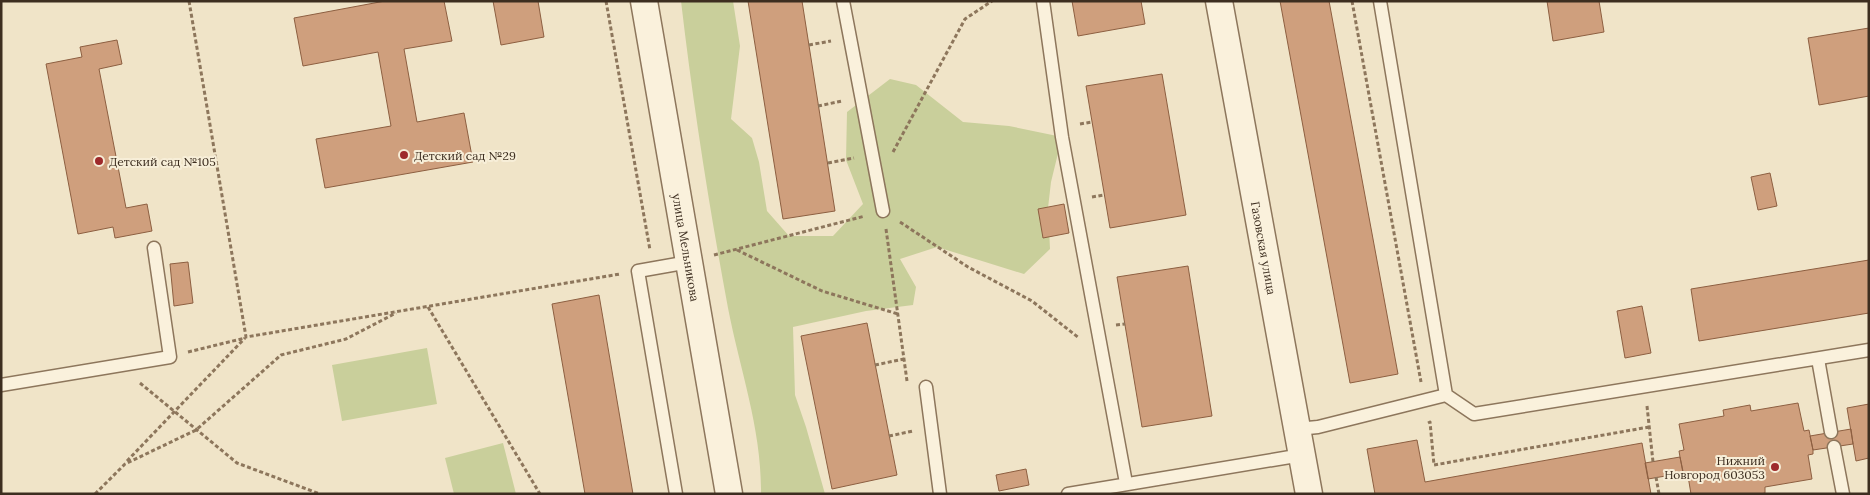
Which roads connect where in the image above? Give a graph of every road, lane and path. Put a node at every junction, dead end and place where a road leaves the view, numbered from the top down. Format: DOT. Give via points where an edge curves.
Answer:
graph roads {
  1 [pos="189,1"];
  2 [pos="606,1"];
  3 [pos="644,1"];
  4 [pos="844,1"];
  5 [pos="992,1"];
  6 [pos="1043,1"];
  7 [pos="1219,1"];
  8 [pos="1352,1"];
  9 [pos="1380,1"];
  10 [pos="873,155"];
  11 [pos="828,163"];
  12 [pos="877,181"];
  13 [pos="883,211"];
  14 [pos="154,248"];
  15 [pos="737,249"];
  16 [pos="689,262"];
  17 [pos="653,268"];
  18 [pos="638,271"];
  19 [pos="428,306"];
  20 [pos="399,311"];
  21 [pos="898,314"];
  22 [pos="246,337"];
  23 [pos="1869,350"];
  24 [pos="1101,355"];
  25 [pos="170,357"];
  26 [pos="904,359"];
  27 [pos="1818,359"];
  28 [pos="115,365"];
  29 [pos="875,365"];
  30 [pos="1,385"];
  31 [pos="908,386"];
  32 [pos="926,387"];
  33 [pos="1644,388"];
  34 [pos="1446,396"];
  35 [pos="1424,401"];
  36 [pos="176,411"];
  37 [pos="912,422"];
  38 [pos="1430,422"];
  39 [pos="1421,424"];
  40 [pos="1649,427"];
  41 [pos="1297,429"];
  42 [pos="196,430"];
  43 [pos="914,431"];
  44 [pos="1831,432"];
  45 [pos="889,436"];
  46 [pos="915,440"];
  47 [pos="1834,447"];
  48 [pos="1302,455"];
  49 [pos="1654,462"];
  50 [pos="125,464"];
  51 [pos="1656,477"];
  52 [pos="1126,483"];
  53 [pos="96,494"];
  54 [pos="320,494"];
  55 [pos="540,494"];
  56 [pos="676,494"];
  57 [pos="729,494"];
  58 [pos="940,494"];
  59 [pos="1068,494"];
  60 [pos="1310,494"];
  61 [pos="1659,494"];
  62 [pos="1843,494"];
  1 -- 22 [label="path"];
  2 -- 17 [label="path"];
  3 -- 16 [label="street, улица Мельникова"];
  4 -- 10 [label="lane"];
  5 -- 12 [label="path" via="965,19"];
  6 -- 24 [label="lane" via="1062,137"];
  7 -- 41 [label="street, Газовская улица"];
  8 -- 35 [label="path"];
  9 -- 34 [label="lane"];
  10 -- 11 [label="path"];
  10 -- 12 [label="lane"];
  12 -- 13 [label="lane"];
  13 -- 15 [label="path"];
  13 -- 21 [label="path"];
  13 -- 24 [label="path" via="968,267 1032,301"];
  14 -- 25 [label="lane"];
  15 -- 16 [label="path"];
  15 -- 21 [label="path" via="822,291"];
  16 -- 17 [label="lane"];
  16 -- 57 [label="street, улица Мельникова"];
  17 -- 18 [label="lane"];
  18 -- 19 [label="path"];
  18 -- 56 [label="lane"];
  19 -- 20 [label="path"];
  19 -- 55 [label="path"];
  20 -- 22 [label="path"];
  20 -- 42 [label="path" via="346,339 281,355"];
  21 -- 26 [label="path"];
  22 -- 25 [label="path"];
  22 -- 36 [label="path"];
  23 -- 27 [label="lane"];
  24 -- 52 [label="lane"];
  25 -- 28 [label="lane"];
  26 -- 29 [label="path"];
  26 -- 31 [label="path"];
  27 -- 33 [label="lane"];
  27 -- 44 [label="lane"];
  28 -- 30 [label="lane"];
  28 -- 36 [label="path"];
  32 -- 58 [label="lane"];
  33 -- 34 [label="lane" via="1474,414"];
  33 -- 40 [label="path"];
  34 -- 35 [label="lane"];
  35 -- 38 [label="path"];
  35 -- 41 [label="lane" via="1318,427"];
  36 -- 42 [label="path"];
  36 -- 50 [label="path"];
  37 -- 43 [label="path"];
  38 -- 39 [label="path"];
  38 -- 40 [label="path" via="1434,465"];
  40 -- 49 [label="path"];
  41 -- 48 [label="street, Газовская улица"];
  42 -- 50 [label="path"];
  42 -- 54 [label="path" via="237,463"];
  43 -- 45 [label="path"];
  43 -- 46 [label="path"];
  47 -- 62 [label="lane"];
  48 -- 52 [label="lane"];
  48 -- 60 [label="street, Газовская улица"];
  50 -- 53 [label="path"];
  51 -- 61 [label="path"];
  52 -- 59 [label="lane"];
}
